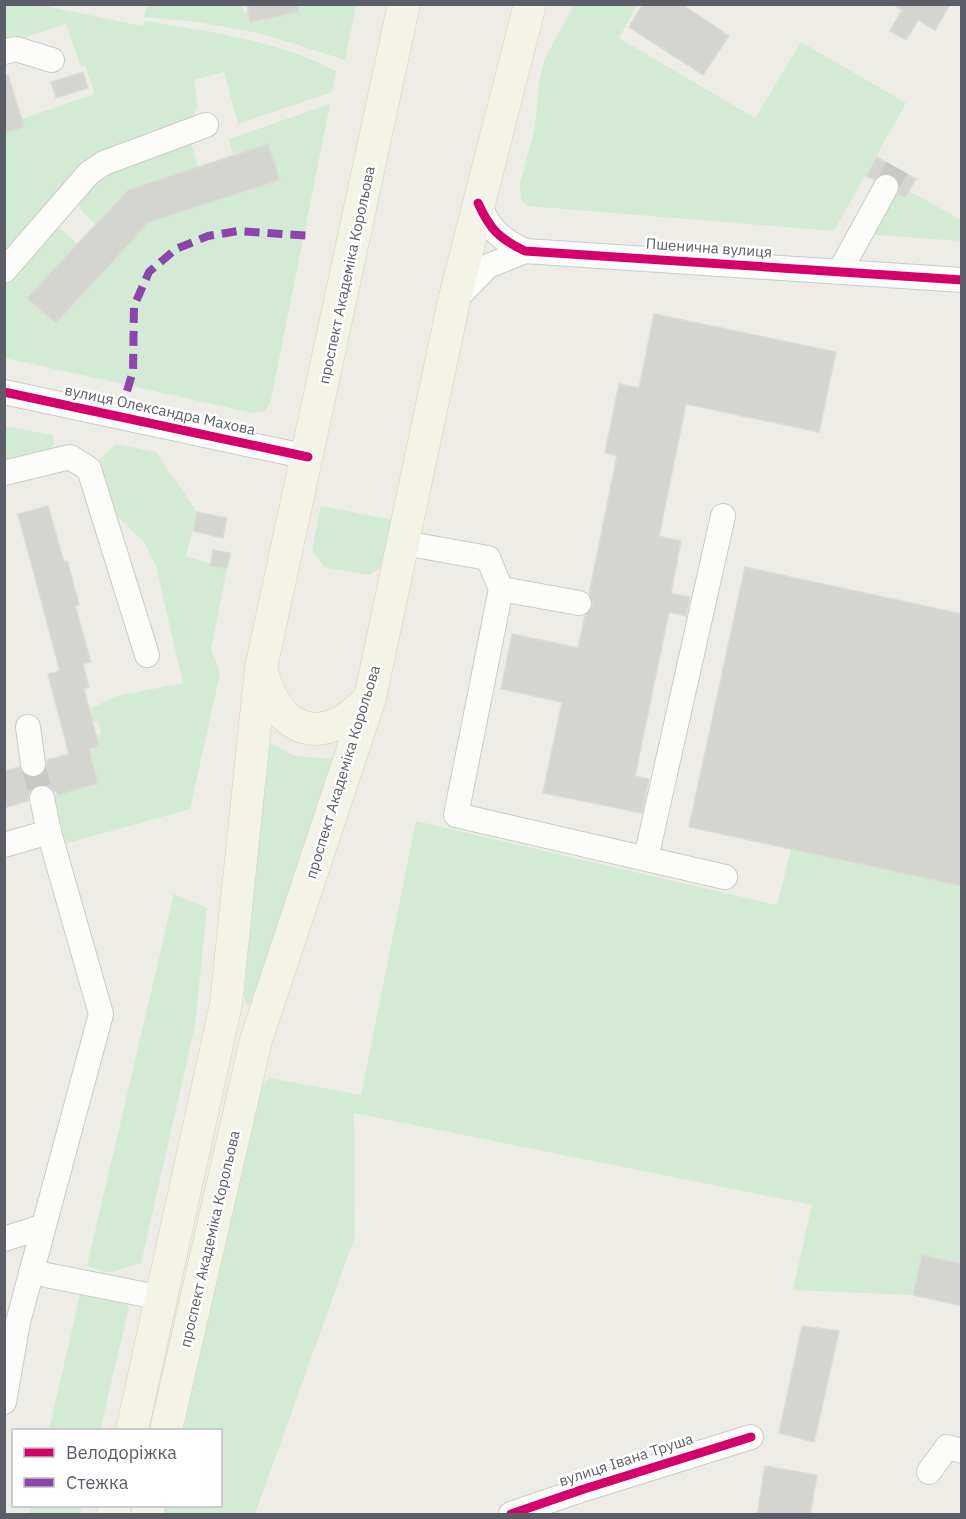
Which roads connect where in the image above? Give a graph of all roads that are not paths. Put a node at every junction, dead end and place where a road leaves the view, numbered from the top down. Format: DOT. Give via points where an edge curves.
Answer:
graph roads {
  1 [pos="404,4"];
  2 [pos="530,4"];
  3 [pos="4,52"];
  4 [pos="52,60"];
  5 [pos="206,125"];
  6 [pos="886,187"];
  7 [pos="478,203"];
  8 [pos="525,251"];
  9 [pos="4,271"];
  10 [pos="840,271"];
  11 [pos="962,280"];
  12 [pos="454,301"];
  13 [pos="4,392"];
  14 [pos="308,457"];
  15 [pos="4,472"];
  16 [pos="723,516"];
  17 [pos="404,543"];
  18 [pos="501,589"];
  19 [pos="579,603"];
  20 [pos="147,655"];
  21 [pos="261,668"];
  22 [pos="369,698"];
  23 [pos="28,727"];
  24 [pos="33,764"];
  25 [pos="42,798"];
  26 [pos="49,832"];
  27 [pos="4,845"];
  28 [pos="646,858"];
  29 [pos="725,877"];
  30 [pos="42,1227"];
  31 [pos="4,1239"];
  32 [pos="31,1272"];
  33 [pos="162,1298"];
  34 [pos="11,1324"];
  35 [pos="4,1402"];
  36 [pos="132,1429"];
  37 [pos="166,1429"];
  38 [pos="751,1437"];
  39 [pos="962,1451"];
  40 [pos="928,1472"];
  41 [pos="511,1515"];
  1 -- 14 [label="main road, проспект Академіка Корольова"];
  2 -- 7 [label="main road, проспект Академіка Корольова"];
  3 -- 4 [label="street" via="16,49"];
  5 -- 9 [label="street" via="104,163 89,173"];
  6 -- 10 [label="street"];
  7 -- 8 [label="street, Пшенична вулиця" via="503,241"];
  7 -- 12 [label="main road, проспект Академіка Корольова"];
  8 -- 10 [label="street, Пшенична вулиця"];
  8 -- 12 [label="street, Пшенична вулиця" via="488,266"];
  10 -- 11 [label="street, Пшенична вулиця"];
  12 -- 17 [label="main road, проспект Академіка Корольова"];
  13 -- 14 [label="street, вулиця Олександра Махова"];
  14 -- 21 [label="main road, проспект Академіка Корольова"];
  15 -- 20 [label="street" via="70,457 89,469"];
  16 -- 28 [label="street"];
  17 -- 18 [label="street" via="488,558"];
  17 -- 22 [label="main road, проспект Академіка Корольова"];
  18 -- 19 [label="street"];
  18 -- 28 [label="street" via="456,815"];
  21 -- 22 [label="main road" via="276,709 305,727 338,724"];
  21 -- 33 [label="main road, проспект Академіка Корольова" via="226,1004"];
  22 -- 37 [label="main road, проспект Академіка Корольова" via="256,1040"];
  23 -- 24 [label="street"];
  25 -- 26 [label="street"];
  26 -- 27 [label="street"];
  26 -- 30 [label="street" via="101,1014"];
  28 -- 29 [label="street"];
  30 -- 31 [label="street"];
  30 -- 32 [label="street"];
  32 -- 33 [label="street"];
  32 -- 34 [label="street"];
  33 -- 36 [label="main road, проспект Академіка Корольова"];
  34 -- 35 [label="street"];
  38 -- 41 [label="street, вулиця Івана Труша"];
  39 -- 40 [label="street" via="947,1447"];
}
